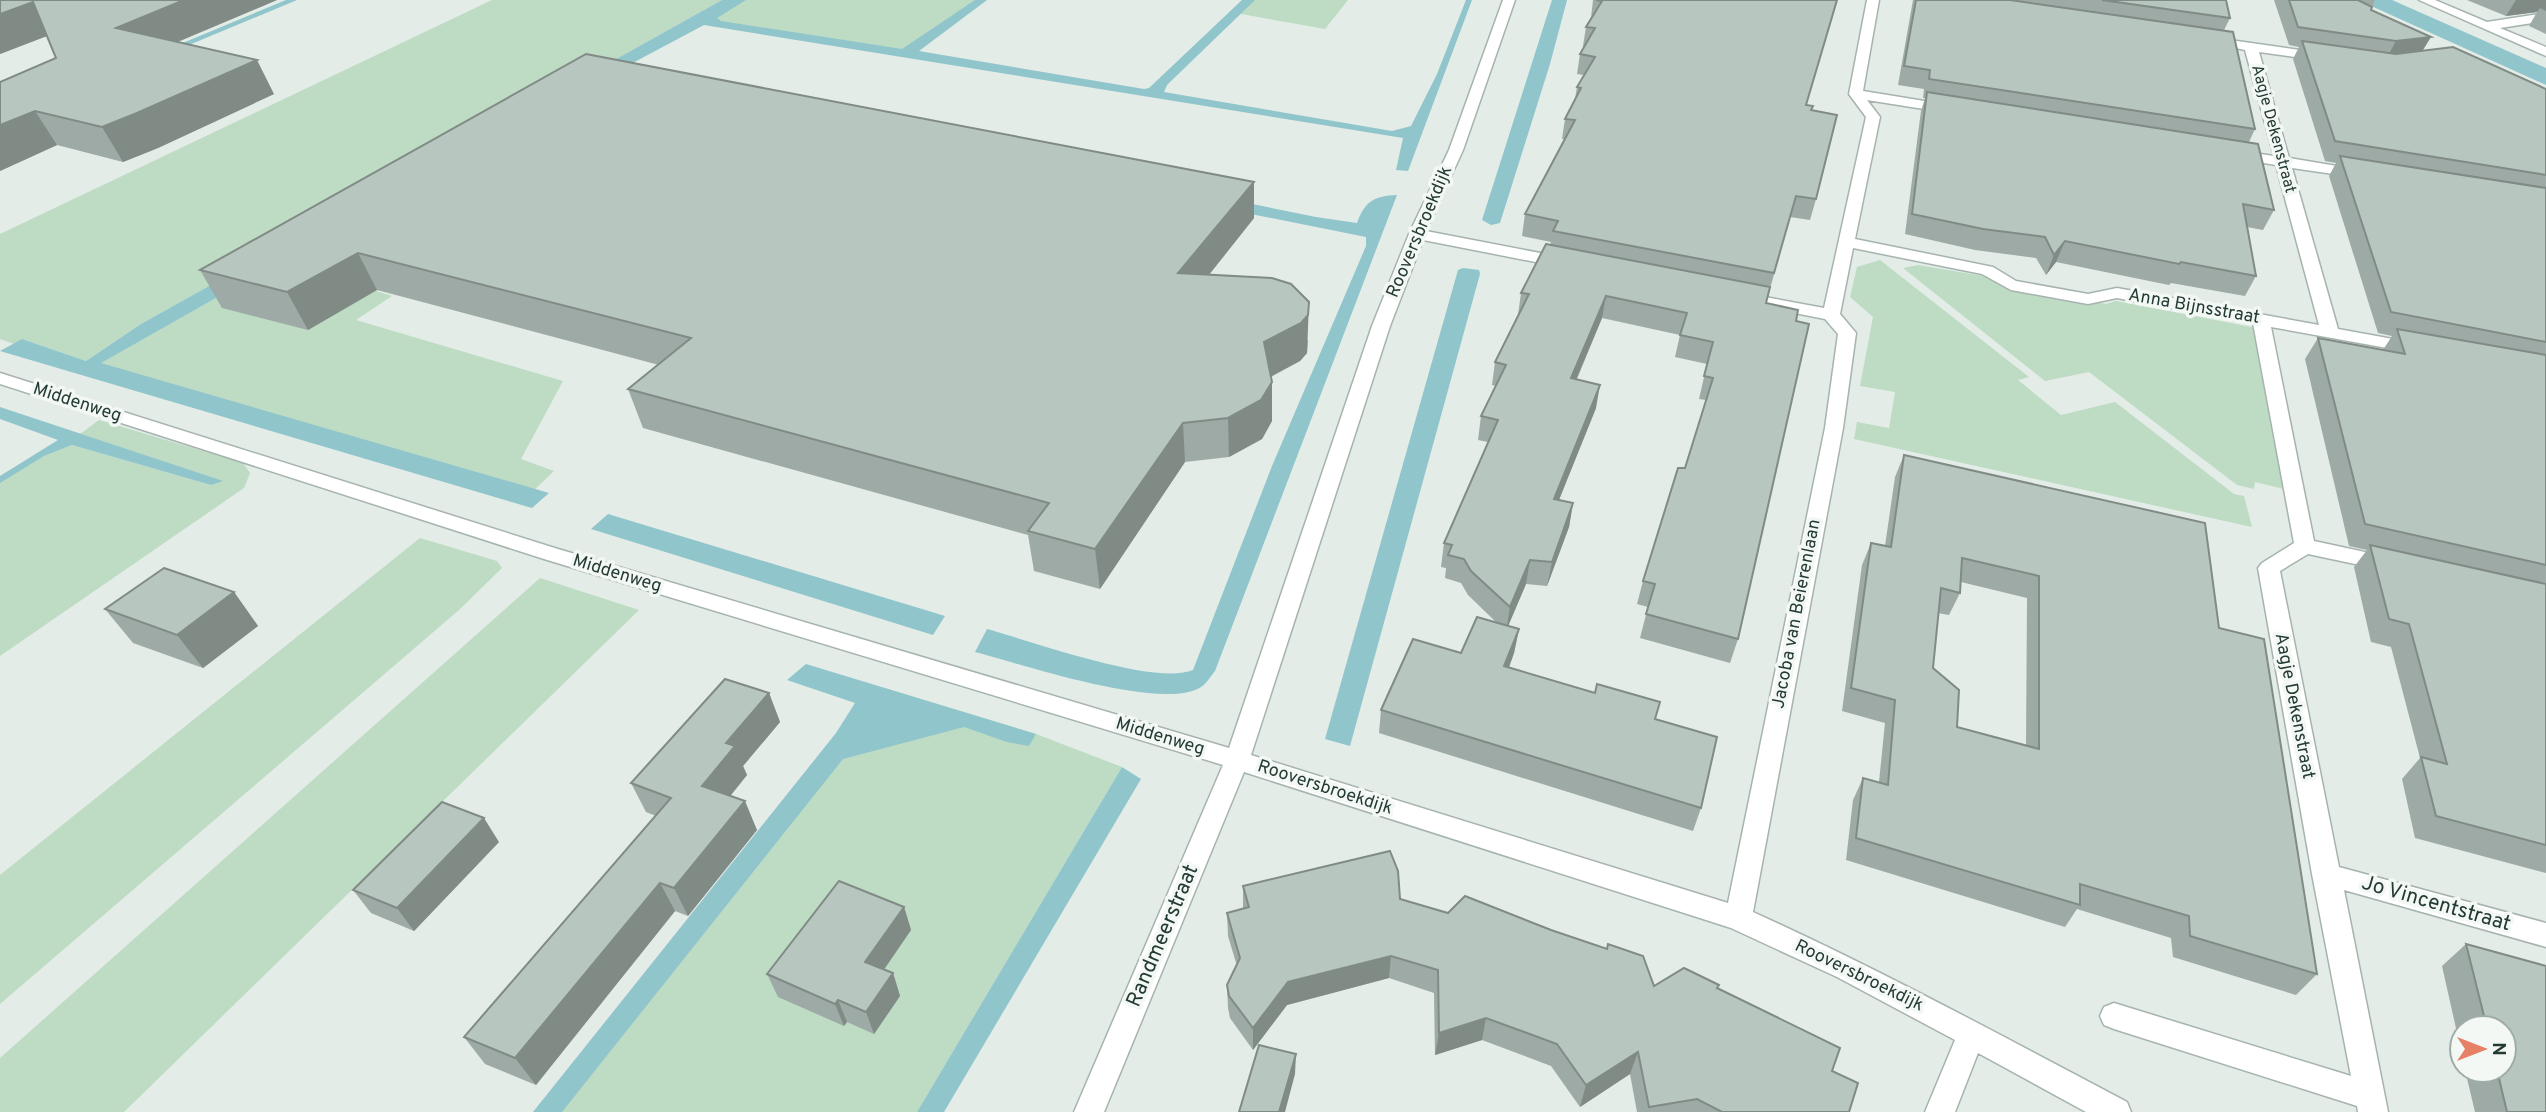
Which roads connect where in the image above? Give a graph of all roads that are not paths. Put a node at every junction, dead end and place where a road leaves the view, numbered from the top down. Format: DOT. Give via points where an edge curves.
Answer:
graph roads {
  1 [pos="1509,0"];
  2 [pos="1873,0"];
  3 [pos="2425,0"];
  4 [pos="2546,17"];
  5 [pos="2486,26"];
  6 [pos="2199,40"];
  7 [pos="2251,47"];
  8 [pos="2546,52"];
  9 [pos="2335,59"];
  10 [pos="1856,94"];
  11 [pos="1966,112"];
  12 [pos="2221,152"];
  13 [pos="2281,161"];
  14 [pos="2374,176"];
  15 [pos="1417,234"];
  16 [pos="1846,242"];
  17 [pos="1577,265"];
  18 [pos="1724,294"];
  19 [pos="1830,315"];
  20 [pos="2261,319"];
  21 [pos="2330,332"];
  22 [pos="2434,351"];
  23 [pos="0,378"];
  24 [pos="2305,546"];
  25 [pos="2408,569"];
  26 [pos="1237,760"];
  27 [pos="2325,874"];
  28 [pos="1738,918"];
  29 [pos="2546,935"];
  30 [pos="2114,1016"];
  31 [pos="1972,1033"];
  32 [pos="2371,1104"];
  33 [pos="1088,1112"];
  34 [pos="1940,1112"];
  35 [pos="2116,1112"];
  1 -- 15 [label="street, Rooversbroekdijk" via="1456,150"];
  2 -- 10 [label="street"];
  3 -- 5 [label="street"];
  4 -- 5 [label="street"];
  5 -- 8 [label="street"];
  6 -- 7 [label="street"];
  7 -- 9 [label="street"];
  7 -- 13 [label="street, Aagje Dekenstraat"];
  10 -- 11 [label="street"];
  10 -- 16 [label="street" via="1873,117"];
  12 -- 13 [label="street"];
  13 -- 14 [label="street"];
  13 -- 21 [label="street, Aagje Dekenstraat"];
  15 -- 17 [label="street"];
  15 -- 26 [label="street, Rooversbroekdijk" via="1381,326"];
  16 -- 19 [label="street"];
  16 -- 20 [label="street, Anna Bijnsstraat" via="1987,270 2011,285 2088,299 2117,293"];
  18 -- 19 [label="street"];
  19 -- 28 [label="street, Jacoba van Beierenlaan" via="1847,333 1834,428"];
  20 -- 21 [label="street, Anna Bijnsstraat"];
  20 -- 24 [label="street"];
  21 -- 22 [label="street, Anna Bijnsstraat"];
  23 -- 26 [label="street, Middenweg" via="537,550"];
  24 -- 25 [label="street"];
  24 -- 27 [label="street, Aagje Dekenstraat" via="2269,568"];
  26 -- 28 [label="street, Rooversbroekdijk"];
  26 -- 33 [label="street, Randmeerstraat"];
  27 -- 29 [label="street, Jo Vincentstraat"];
  27 -- 32 [label="street, Aagje Dekenstraat"];
  28 -- 31 [label="street, Rooversbroekdijk"];
  30 -- 32 [label="street"];
  31 -- 34 [label="street"];
  31 -- 35 [label="street, Rooversbroekdijk"];
}
